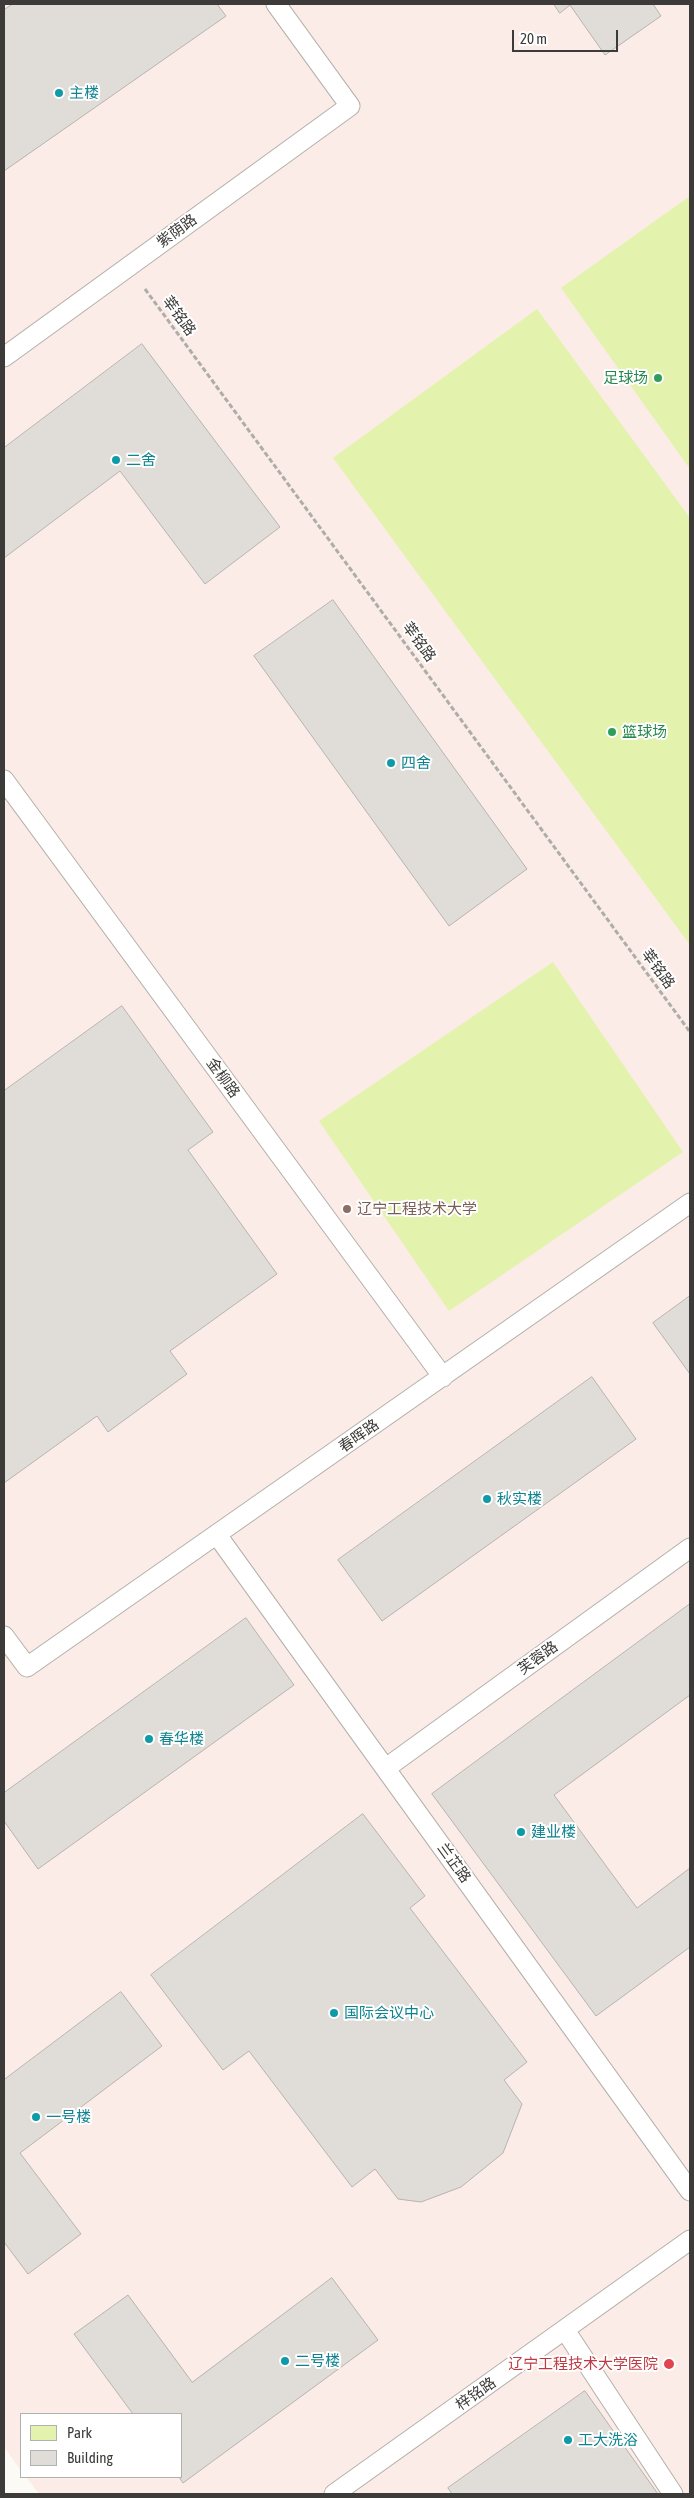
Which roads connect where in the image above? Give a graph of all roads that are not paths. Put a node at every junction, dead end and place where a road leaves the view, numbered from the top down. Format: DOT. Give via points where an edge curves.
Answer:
graph roads {
  1 [pos="276,4"];
  2 [pos="4,357"];
  3 [pos="4,780"];
  4 [pos="690,1203"];
  5 [pos="443,1377"];
  6 [pos="217,1535"];
  7 [pos="690,1548"];
  8 [pos="4,1636"];
  9 [pos="386,1768"];
  10 [pos="690,2191"];
  11 [pos="690,2240"];
  12 [pos="565,2330"];
  13 [pos="334,2494"];
  14 [pos="673,2494"];
  1 -- 2 [label="lane, 紫荫路" via="350,106"];
  3 -- 5 [label="lane, 金柳路"];
  4 -- 5 [label="lane, 春晖路"];
  5 -- 6 [label="lane, 春晖路"];
  6 -- 8 [label="lane, 春晖路" via="27,1667"];
  6 -- 9 [label="lane, 兰芷路"];
  7 -- 9 [label="lane, 芙蓉路"];
  9 -- 10 [label="lane, 兰芷路"];
  11 -- 12 [label="lane, 梓铭路"];
  12 -- 13 [label="lane, 梓铭路"];
  12 -- 14 [label="lane"];
}
